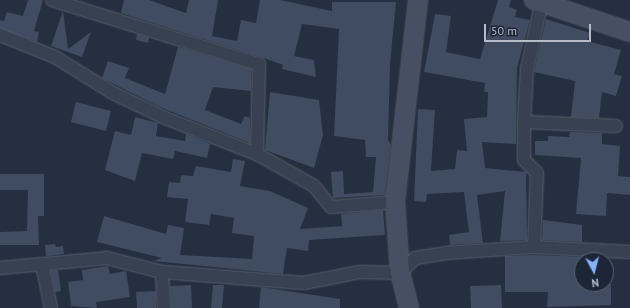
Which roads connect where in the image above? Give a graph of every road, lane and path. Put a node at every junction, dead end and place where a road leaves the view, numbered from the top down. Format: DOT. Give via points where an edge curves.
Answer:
graph roads {
  1 [pos="52,0"];
  2 [pos="418,0"];
  3 [pos="539,1"];
  4 [pos="630,32"];
  5 [pos="0,35"];
  6 [pos="524,122"];
  7 [pos="616,126"];
  8 [pos="257,154"];
  9 [pos="395,202"];
  10 [pos="534,247"];
  11 [pos="630,252"];
  12 [pos="42,264"];
  13 [pos="0,268"];
  14 [pos="162,272"];
  15 [pos="400,273"];
  16 [pos="51,308"];
  17 [pos="164,308"];
  18 [pos="409,308"];
  1 -- 8 [label="street" via="259,64"];
  2 -- 9 [label="street"];
  3 -- 4 [label="street"];
  3 -- 6 [label="street" via="527,69"];
  5 -- 8 [label="street" via="55,56 113,93 165,118"];
  6 -- 7 [label="street"];
  6 -- 10 [label="street" via="524,160 537,173"];
  8 -- 9 [label="street" via="314,186 332,207"];
  9 -- 15 [label="street"];
  10 -- 11 [label="street"];
  10 -- 15 [label="street" via="415,258"];
  12 -- 13 [label="street"];
  12 -- 14 [label="street" via="107,258"];
  12 -- 16 [label="street"];
  14 -- 15 [label="street" via="304,283 359,272"];
  14 -- 17 [label="street"];
  15 -- 18 [label="street"];
}
